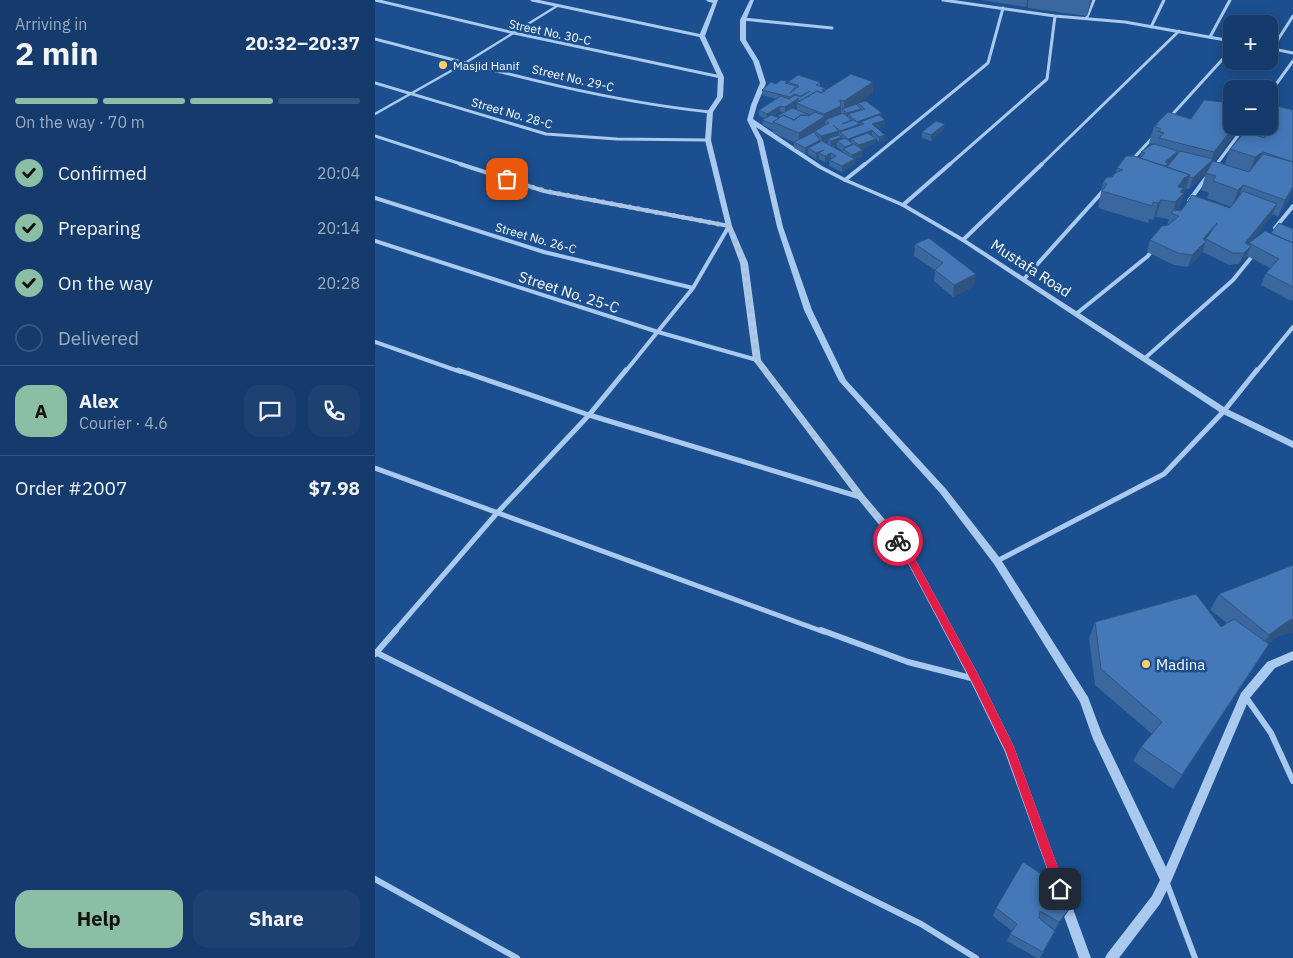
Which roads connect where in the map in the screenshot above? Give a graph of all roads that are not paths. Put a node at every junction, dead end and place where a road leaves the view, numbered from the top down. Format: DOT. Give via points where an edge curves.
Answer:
graph roads {
  1 [pos="375,0"];
  2 [pos="532,0"];
  3 [pos="708,0"];
  4 [pos="752,0"];
  5 [pos="943,0"];
  6 [pos="1094,0"];
  7 [pos="1164,0"];
  8 [pos="1230,0"];
  9 [pos="716,1"];
  10 [pos="968,1"];
  11 [pos="557,6"];
  12 [pos="1003,8"];
  13 [pos="1055,16"];
  14 [pos="1293,16"];
  15 [pos="1087,17"];
  16 [pos="743,19"];
  17 [pos="1151,26"];
  18 [pos="831,28"];
  19 [pos="1179,31"];
  20 [pos="514,33"];
  21 [pos="702,36"];
  22 [pos="1210,37"];
  23 [pos="1278,38"];
  24 [pos="375,39"];
  25 [pos="1223,39"];
  26 [pos="1278,50"];
  27 [pos="1293,53"];
  28 [pos="1223,59"];
  29 [pos="1293,61"];
  30 [pos="465,63"];
  31 [pos="721,77"];
  32 [pos="1278,82"];
  33 [pos="375,83"];
  34 [pos="410,93"];
  35 [pos="710,112"];
  36 [pos="375,114"];
  37 [pos="750,120"];
  38 [pos="1165,124"];
  39 [pos="1158,131"];
  40 [pos="1238,135"];
  41 [pos="375,136"];
  42 [pos="708,140"];
  43 [pos="1124,168"];
  44 [pos="845,180"];
  45 [pos="1111,183"];
  46 [pos="375,198"];
  47 [pos="1188,202"];
  48 [pos="903,205"];
  49 [pos="1293,206"];
  50 [pos="1291,212"];
  51 [pos="729,226"];
  52 [pos="1270,234"];
  53 [pos="963,240"];
  54 [pos="375,241"];
  55 [pos="1154,248"];
  56 [pos="1257,249"];
  57 [pos="1024,279"];
  58 [pos="693,288"];
  59 [pos="1077,314"];
  60 [pos="1293,327"];
  61 [pos="658,332"];
  62 [pos="375,342"];
  63 [pos="1145,359"];
  64 [pos="757,360"];
  65 [pos="1224,411"];
  66 [pos="589,415"];
  67 [pos="1293,445"];
  68 [pos="375,468"];
  69 [pos="861,497"];
  70 [pos="497,513"];
  71 [pos="997,561"];
  72 [pos="375,653"];
  73 [pos="1293,655"];
  74 [pos="975,679"];
  75 [pos="1245,696"];
  76 [pos="1293,781"];
  77 [pos="375,879"];
  78 [pos="1166,880"];
  79 [pos="517,958"];
  80 [pos="975,958"];
  81 [pos="1085,958"];
  82 [pos="1111,958"];
  83 [pos="1195,958"];
  1 -- 20 [label="street, Street No. 30-C"];
  2 -- 11 [label="street"];
  3 -- 9 [label="street"];
  4 -- 16 [label="street"];
  5 -- 10 [label="street"];
  6 -- 15 [label="street"];
  7 -- 17 [label="street"];
  8 -- 22 [label="street"];
  9 -- 21 [label="street"];
  10 -- 12 [label="street"];
  11 -- 20 [label="lane"];
  11 -- 21 [label="street"];
  12 -- 13 [label="street"];
  12 -- 44 [label="street" via="988,63"];
  13 -- 15 [label="street"];
  13 -- 48 [label="street" via="1047,79"];
  14 -- 23 [label="street"];
  15 -- 17 [label="street"];
  16 -- 18 [label="street"];
  16 -- 37 [label="street" via="743,40 756,61 763,83"];
  17 -- 19 [label="street"];
  19 -- 22 [label="street"];
  19 -- 53 [label="street"];
  20 -- 30 [label="lane"];
  20 -- 31 [label="street, Street No. 30-C"];
  21 -- 31 [label="street"];
  22 -- 25 [label="street"];
  24 -- 30 [label="street, Street No. 29-C"];
  26 -- 27 [label="street"];
  28 -- 38 [label="street"];
  29 -- 32 [label="street"];
  30 -- 34 [label="lane"];
  30 -- 35 [label="street, Street No. 29-C" via="622,100"];
  31 -- 35 [label="street" via="720,97"];
  33 -- 34 [label="street, Street No. 28-C"];
  34 -- 36 [label="lane"];
  34 -- 42 [label="street, Street No. 28-C" via="546,134"];
  35 -- 42 [label="street"];
  37 -- 44 [label="street, Mustafa Road"];
  37 -- 71 [label="street" via="760,140 780,226 808,310 843,381 943,491"];
  39 -- 43 [label="street"];
  40 -- 47 [label="street"];
  41 -- 51 [label="street" via="545,191"];
  42 -- 51 [label="street"];
  44 -- 48 [label="street, Mustafa Road"];
  45 -- 57 [label="street"];
  46 -- 58 [label="street, Street No. 26-C" via="544,252"];
  48 -- 53 [label="street, Mustafa Road"];
  49 -- 50 [label="street"];
  50 -- 52 [label="street"];
  51 -- 58 [label="street"];
  51 -- 64 [label="street" via="744,263"];
  53 -- 57 [label="street, Mustafa Road"];
  54 -- 61 [label="street, Street No. 25-C"];
  55 -- 59 [label="street"];
  56 -- 63 [label="street" via="1233,280"];
  57 -- 59 [label="street, Mustafa Road"];
  58 -- 61 [label="street"];
  59 -- 63 [label="street, Mustafa Road"];
  60 -- 65 [label="street"];
  61 -- 64 [label="street, Street No. 25-C"];
  61 -- 66 [label="street"];
  62 -- 66 [label="street"];
  63 -- 65 [label="street, Mustafa Road"];
  64 -- 69 [label="street"];
  65 -- 67 [label="street, Mustafa Road"];
  65 -- 71 [label="street" via="1164,474"];
  66 -- 69 [label="street"];
  66 -- 70 [label="street"];
  68 -- 70 [label="street"];
  69 -- 74 [label="street" via="906,551"];
  70 -- 72 [label="street"];
  70 -- 74 [label="street" via="908,662"];
  71 -- 78 [label="street" via="1084,700 1097,735"];
  72 -- 80 [label="street" via="921,924"];
  73 -- 75 [label="street" via="1271,665"];
  74 -- 81 [label="street" via="1010,751"];
  75 -- 76 [label="street" via="1271,733"];
  75 -- 78 [label="street"];
  77 -- 79 [label="street"];
  78 -- 82 [label="street" via="1155,900"];
  78 -- 83 [label="street"];
}
